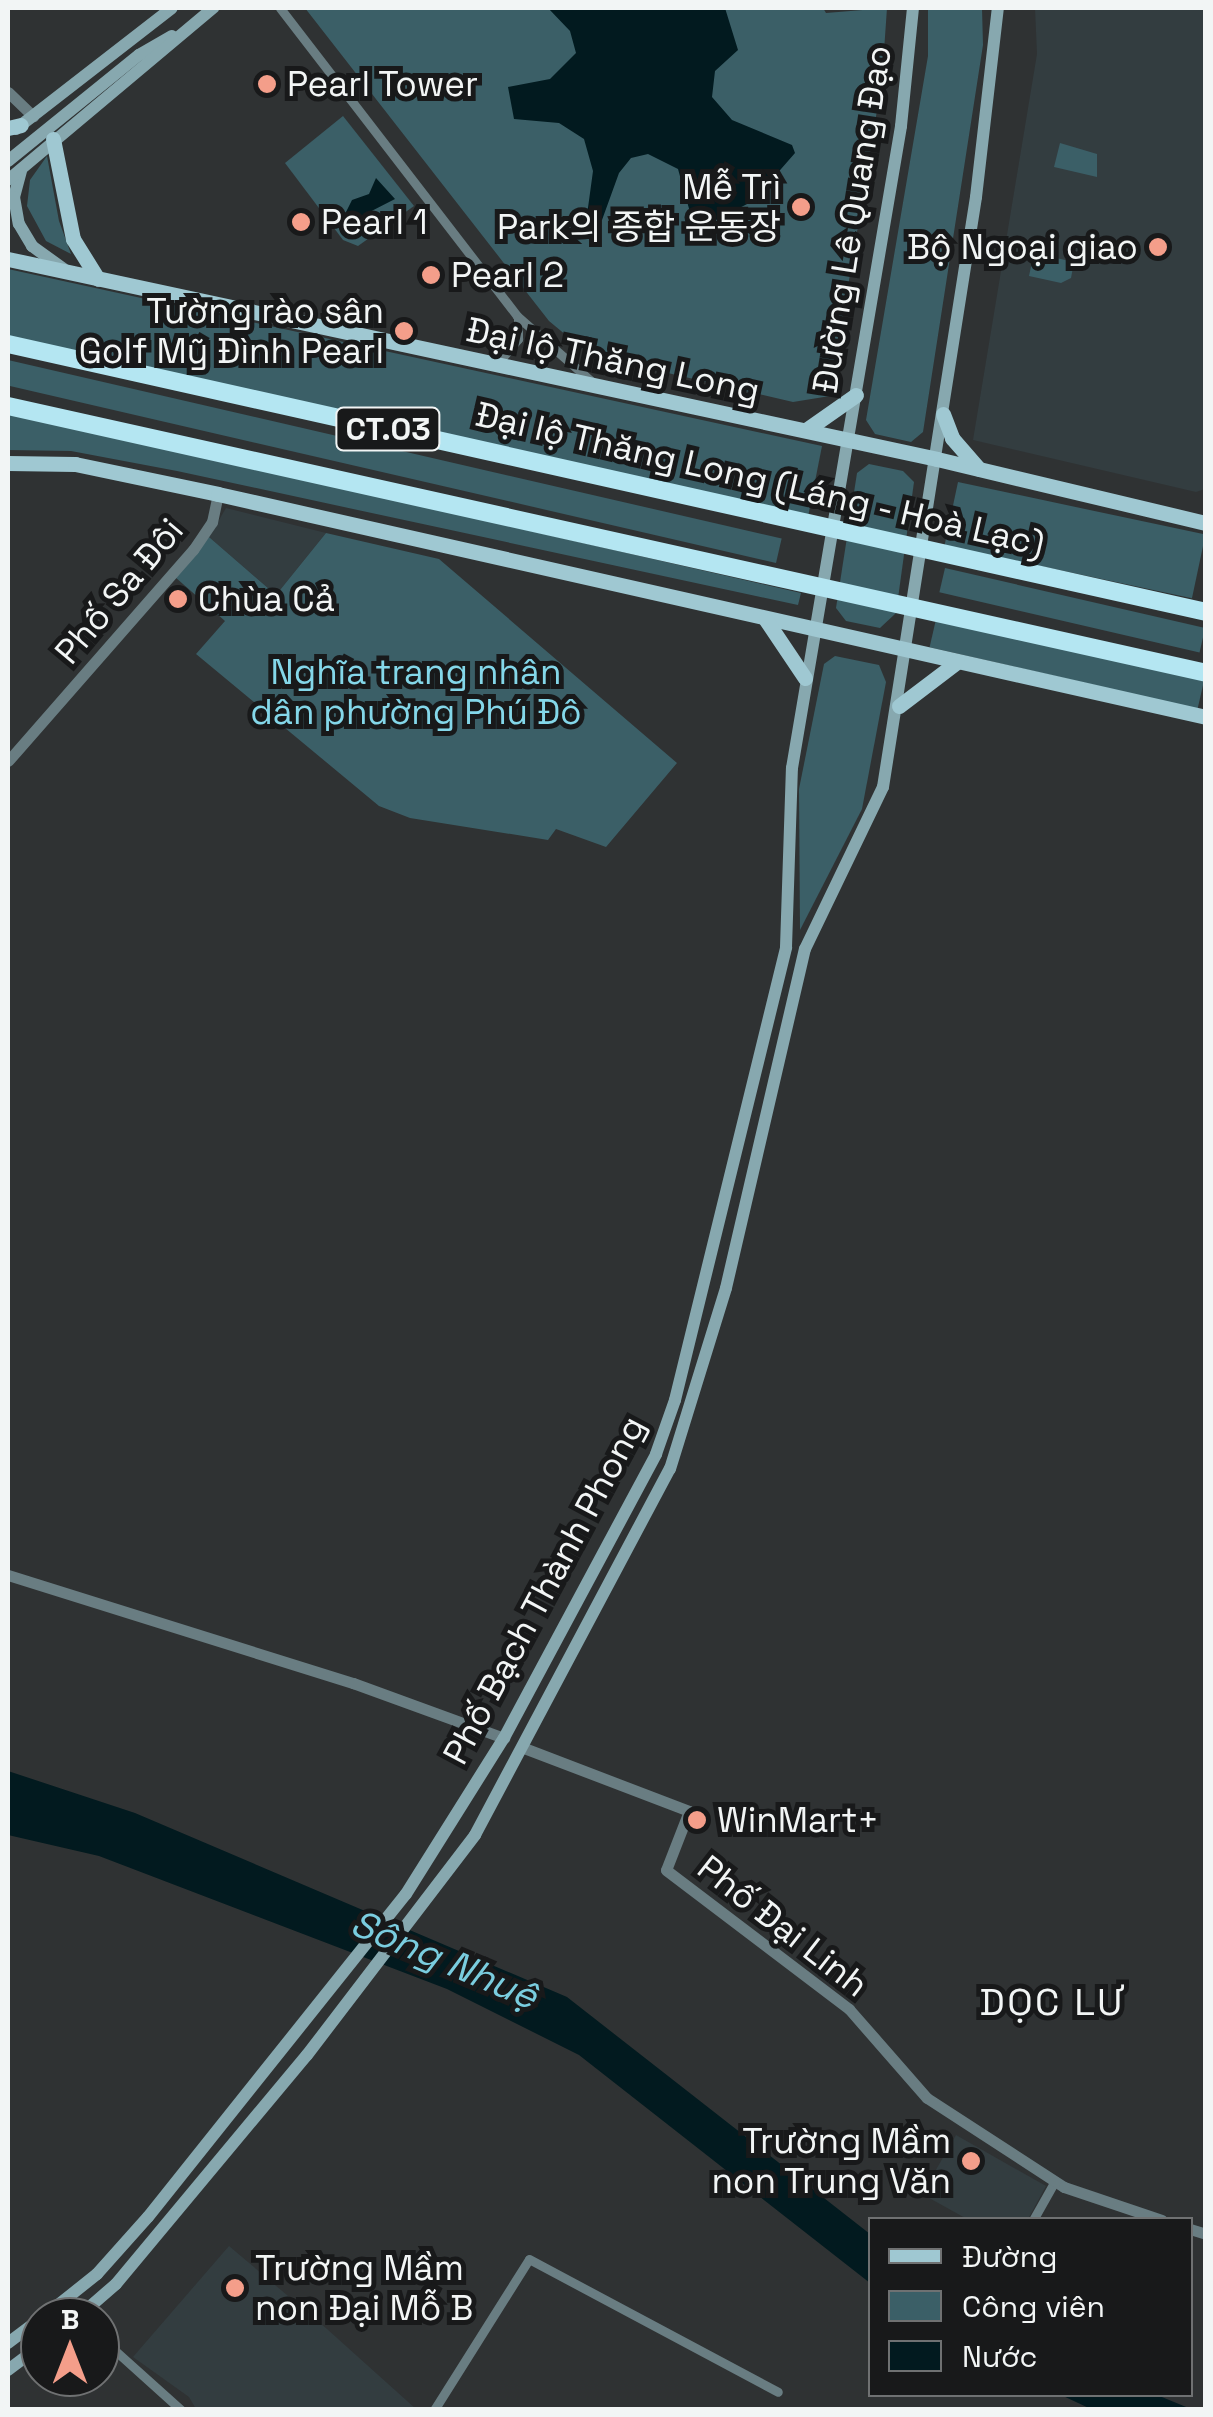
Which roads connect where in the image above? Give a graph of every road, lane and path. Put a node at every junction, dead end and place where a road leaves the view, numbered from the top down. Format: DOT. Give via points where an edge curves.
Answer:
graph roads {
  1 [pos="172,8"];
  2 [pos="213,8"];
  3 [pos="280,8"];
  4 [pos="913,8"];
  5 [pos="998,8"];
  6 [pos="185,29"];
  7 [pos="8,92"];
  8 [pos="17,126"];
  9 [pos="53,139"];
  10 [pos="8,161"];
  11 [pos="25,162"];
  12 [pos="8,180"];
  13 [pos="8,258"];
  14 [pos="70,273"];
  15 [pos="98,279"];
  16 [pos="517,316"];
  17 [pos="8,344"];
  18 [pos="495,366"];
  19 [pos="598,387"];
  20 [pos="856,395"];
  21 [pos="8,406"];
  22 [pos="943,414"];
  23 [pos="806,430"];
  24 [pos="848,439"];
  25 [pos="937,458"];
  26 [pos="8,463"];
  27 [pos="980,469"];
  28 [pos="218,494"];
  29 [pos="1206,523"];
  30 [pos="1206,612"];
  31 [pos="766,620"];
  32 [pos="813,632"];
  33 [pos="905,651"];
  34 [pos="958,662"];
  35 [pos="1206,673"];
  36 [pos="805,678"];
  37 [pos="898,706"];
  38 [pos="1206,717"];
  39 [pos="8,761"];
  40 [pos="620,1523"];
  41 [pos="639,1533"];
  42 [pos="8,1574"];
  43 [pos="504,1738"];
  44 [pos="524,1748"];
  45 [pos="247,2097"];
  46 [pos="261,2110"];
  47 [pos="1055,2181"];
  48 [pos="1035,2217"];
  49 [pos="1154,2217"];
  50 [pos="68,2297"];
  51 [pos="101,2297"];
  52 [pos="120,2355"];
  53 [pos="778,2392"];
  54 [pos="180,2410"];
  55 [pos="434,2410"];
  1 -- 8 [label="main road"];
  2 -- 6 [label="main road"];
  3 -- 16 [label="street"];
  4 -- 20 [label="main road, Đường Lê Quang Đạo"];
  5 -- 22 [label="main road" via="997,55"];
  6 -- 9 [label="main road"];
  6 -- 10 [label="main road" via="139,54"];
  7 -- 8 [label="street"];
  9 -- 11 [label="main road"];
  9 -- 15 [label="main road" via="73,240"];
  11 -- 12 [label="main road"];
  11 -- 14 [label="main road" via="14,198 19,224 32,246"];
  13 -- 14 [label="main road, Đại lộ Thăng Long"];
  14 -- 15 [label="main road, Đại lộ Thăng Long"];
  15 -- 18 [label="main road, Đại lộ Thăng Long"];
  16 -- 18 [label="street" via="518,339"];
  16 -- 19 [label="street"];
  17 -- 30 [label="highway, Đại lộ Thăng Long (Láng - Hoà Lạc) / CT.03"];
  18 -- 19 [label="main road, Đại lộ Thăng Long"];
  19 -- 23 [label="main road, Đại lộ Thăng Long"];
  20 -- 23 [label="main road"];
  20 -- 24 [label="main road, Đường Lê Quang Đạo"];
  21 -- 35 [label="highway, CT.03"];
  22 -- 25 [label="main road"];
  22 -- 27 [label="main road" via="952,438"];
  23 -- 24 [label="main road, Đại lộ Thăng Long"];
  24 -- 25 [label="main road, Đại lộ Thăng Long"];
  24 -- 32 [label="main road, Đường Lê Quang Đạo"];
  25 -- 27 [label="main road, Đại lộ Thăng Long"];
  25 -- 33 [label="main road, Phố Bạch Thành Phong"];
  26 -- 28 [label="main road" via="75,464"];
  27 -- 29 [label="main road, Đại lộ Thăng Long"];
  28 -- 31 [label="main road"];
  28 -- 39 [label="street, Phố Sa Đôi" via="212,522 192,550"];
  31 -- 32 [label="main road"];
  31 -- 36 [label="main road"];
  32 -- 33 [label="main road"];
  32 -- 36 [label="main road, Phố Bạch Thành Phong"];
  33 -- 34 [label="main road"];
  33 -- 37 [label="main road, Phố Bạch Thành Phong"];
  34 -- 37 [label="main road"];
  34 -- 38 [label="main road"];
  36 -- 40 [label="main road, Phố Bạch Thành Phong" via="792,768 786,947 675,1400"];
  37 -- 41 [label="main road, Phố Bạch Thành Phong" via="884,788 805,948 696,1399"];
  40 -- 41 [label="main road"];
  40 -- 43 [label="main road, Phố Bạch Thành Phong"];
  41 -- 44 [label="main road, Phố Bạch Thành Phong"];
  42 -- 43 [label="street"];
  43 -- 45 [label="main road, Phố Bạch Thành Phong" via="406,1894"];
  44 -- 46 [label="main road, Phố Bạch Thành Phong" via="426,1904"];
  44 -- 47 [label="street, Phố Đại Linh" via="689,1812 666,1870 850,2009 927,2098"];
  45 -- 46 [label="main road"];
  45 -- 50 [label="main road, Phố Bạch Thành Phong" via="97,2274"];
  46 -- 51 [label="main road, Phố Bạch Thành Phong"];
  47 -- 48 [label="street"];
  47 -- 49 [label="street, Phố Đại Linh"];
  52 -- 54 [label="street"];
  53 -- 55 [label="street" via="529,2259"];
}
